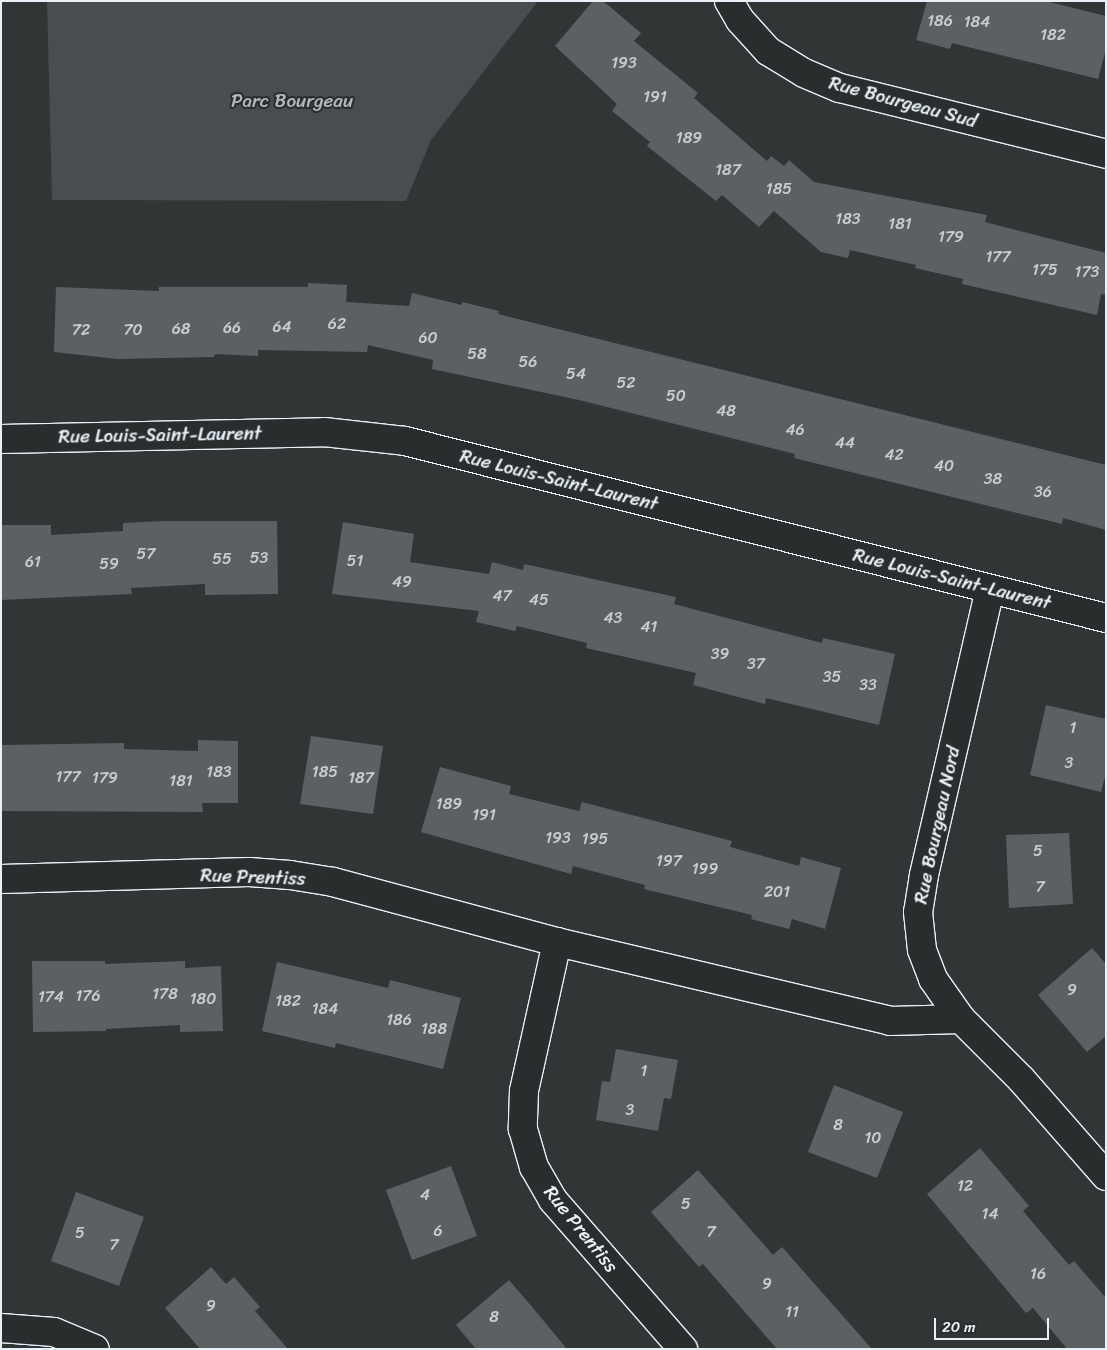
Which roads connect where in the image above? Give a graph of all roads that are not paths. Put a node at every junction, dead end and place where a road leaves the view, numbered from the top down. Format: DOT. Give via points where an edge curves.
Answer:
graph roads {
  1 [pos="729,1"];
  2 [pos="1106,154"];
  3 [pos="1,439"];
  4 [pos="990,589"];
  5 [pos="1106,618"];
  6 [pos="1,879"];
  7 [pos="557,942"];
  8 [pos="961,1019"];
  9 [pos="1106,1176"];
  10 [pos="1,1328"];
  11 [pos="95,1349"];
  12 [pos="683,1349"];
  1 -- 2 [label="street, Rue Bourgeau Sud" via="740,20 768,51 804,73 840,88"];
  3 -- 4 [label="street, Rue Louis-Saint-Laurent" via="324,432 405,441"];
  4 -- 5 [label="street, Rue Louis-Saint-Laurent"];
  4 -- 8 [label="street, Rue Bourgeau Nord" via="918,912 922,950 933,979"];
  6 -- 7 [label="street, Rue Prentiss" via="249,872 290,875 333,882"];
  7 -- 8 [label="street, Rue Prentiss" via="890,1021"];
  7 -- 12 [label="street, Rue Prentiss" via="524,1091 524,1129 534,1167 553,1200"];
  8 -- 9 [label="street, Rue Bourgeau Nord" via="1021,1079"];
  10 -- 11 [label="street" via="54,1332"];
}
